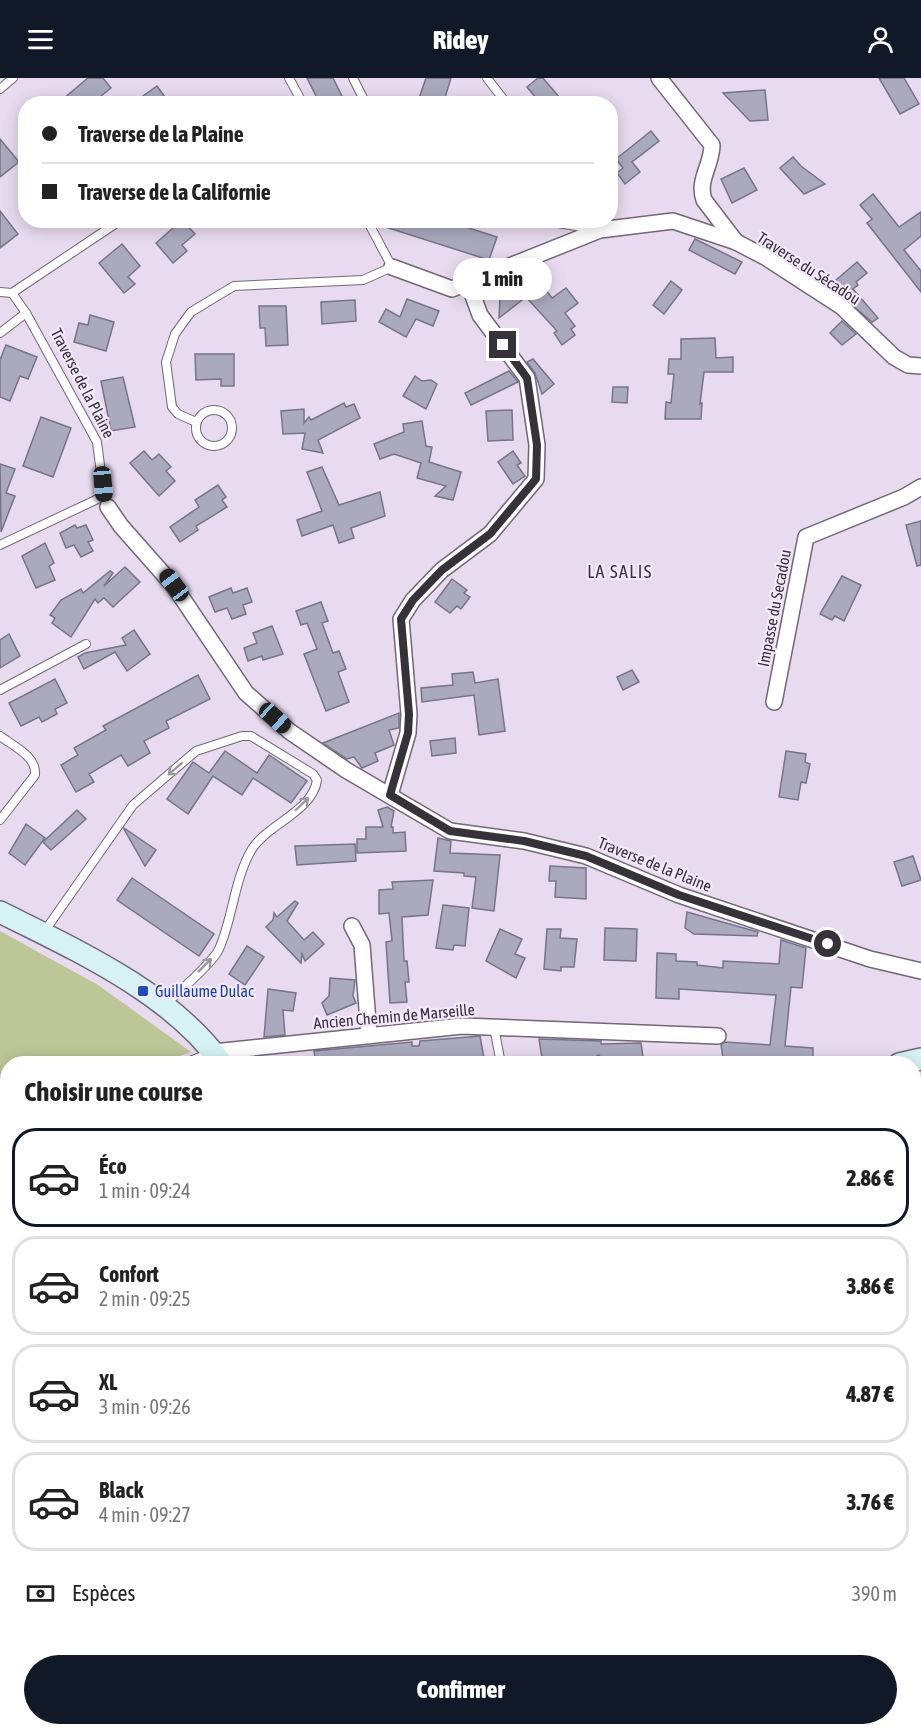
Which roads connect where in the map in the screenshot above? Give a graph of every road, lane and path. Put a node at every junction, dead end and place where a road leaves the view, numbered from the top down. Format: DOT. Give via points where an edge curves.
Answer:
graph roads {
  1 [pos="13,78"];
  2 [pos="289,78"];
  3 [pos="353,78"];
  4 [pos="487,78"];
  5 [pos="659,78"];
  6 [pos="0,89"];
  7 [pos="299,96"];
  8 [pos="362,96"];
  9 [pos="501,96"];
  10 [pos="618,224"];
  11 [pos="109,228"];
  12 [pos="371,228"];
  13 [pos="590,228"];
  14 [pos="736,242"];
  15 [pos="392,267"];
  16 [pos="469,285"];
  17 [pos="0,292"];
  18 [pos="12,293"];
  19 [pos="26,313"];
  20 [pos="0,333"];
  21 [pos="921,366"];
  22 [pos="196,422"];
  23 [pos="921,487"];
  24 [pos="106,502"];
  25 [pos="0,545"];
  26 [pos="86,644"];
  27 [pos="0,690"];
  28 [pos="774,702"];
  29 [pos="0,736"];
  30 [pos="390,795"];
  31 [pos="0,820"];
  32 [pos="0,912"];
  33 [pos="352,926"];
  34 [pos="43,934"];
  35 [pos="921,971"];
  36 [pos="163,1007"];
  37 [pos="494,1027"];
  38 [pos="369,1035"];
  39 [pos="718,1036"];
  40 [pos="216,1056"];
  41 [pos="231,1056"];
  42 [pos="499,1056"];
  1 -- 6 [label="lane"];
  2 -- 7 [label="lane"];
  3 -- 8 [label="lane"];
  4 -- 9 [label="lane"];
  5 -- 14 [label="street" via="712,145 701,192"];
  10 -- 14 [label="street, Traverse du Sécadou" via="673,221"];
  11 -- 18 [label="lane"];
  12 -- 15 [label="lane"];
  13 -- 16 [label="street, Traverse du Sécadou"];
  14 -- 21 [label="street, Traverse du Sécadou" via="842,307 894,357 908,365"];
  15 -- 16 [label="street, Traverse du Sécadou" via="452,289"];
  15 -- 22 [label="lane" via="363,280 234,286 191,312 175,334 166,362 172,407"];
  16 -- 30 [label="street" via="480,315 527,378 537,445 536,479 490,534 442,570 401,619 408,733"];
  17 -- 18 [label="lane"];
  18 -- 19 [label="lane, Traverse de la Plaine"];
  19 -- 20 [label="lane"];
  19 -- 24 [label="lane, Traverse de la Plaine" via="97,442"];
  22 -- 22 [label="lane" via="197,436 208,446 222,444 231,434 230,420 219,411 206,411"];
  23 -- 28 [label="street, Impasse du Secadou" via="806,537"];
  24 -- 25 [label="lane"];
  24 -- 30 [label="street, Traverse de la Plaine" via="121,526 174,585 246,693 289,731"];
  26 -- 27 [label="lane"];
  29 -- 31 [label="lane" via="36,766 35,775"];
  30 -- 35 [label="street, Traverse de la Plaine" via="450,831 524,841 586,856 679,895 870,959"];
  32 -- 34 [label="main road"];
  33 -- 38 [label="street" via="362,945"];
  34 -- 36 [label="main road" via="111,970"];
  36 -- 34 [label="lane, one-way" via="218,951 252,849 305,803 316,785 313,774 257,738 242,736 196,751 133,805"];
  36 -- 40 [label="main road"];
  37 -- 38 [label="street, Ancien Chemin de Marseille" via="462,1026"];
  37 -- 39 [label="street, Ancien Chemin de Marseille"];
  37 -- 42 [label="lane"];
  38 -- 41 [label="street, Ancien Chemin de Marseille"];
}
